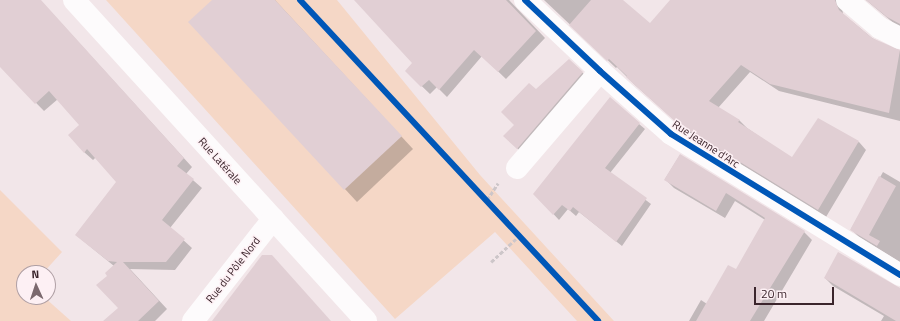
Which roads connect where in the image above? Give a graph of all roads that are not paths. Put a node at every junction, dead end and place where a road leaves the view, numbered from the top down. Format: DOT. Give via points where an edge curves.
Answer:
graph roads {
  1 [pos="74,0"];
  2 [pos="525,0"];
  3 [pos="847,0"];
  4 [pos="900,38"];
  5 [pos="600,71"];
  6 [pos="517,168"];
  7 [pos="273,219"];
  8 [pos="900,275"];
  9 [pos="193,321"];
  10 [pos="366,321"];
  1 -- 7 [label="street, Rue Latérale"];
  2 -- 5 [label="street, Rue Jeanne d'Arc"];
  3 -- 4 [label="street" via="880,28"];
  5 -- 6 [label="street"];
  5 -- 8 [label="street, Rue Jeanne d'Arc" via="661,126 684,143"];
  7 -- 9 [label="street, Rue du Pôle Nord"];
  7 -- 10 [label="street, Rue Latérale"];
}
